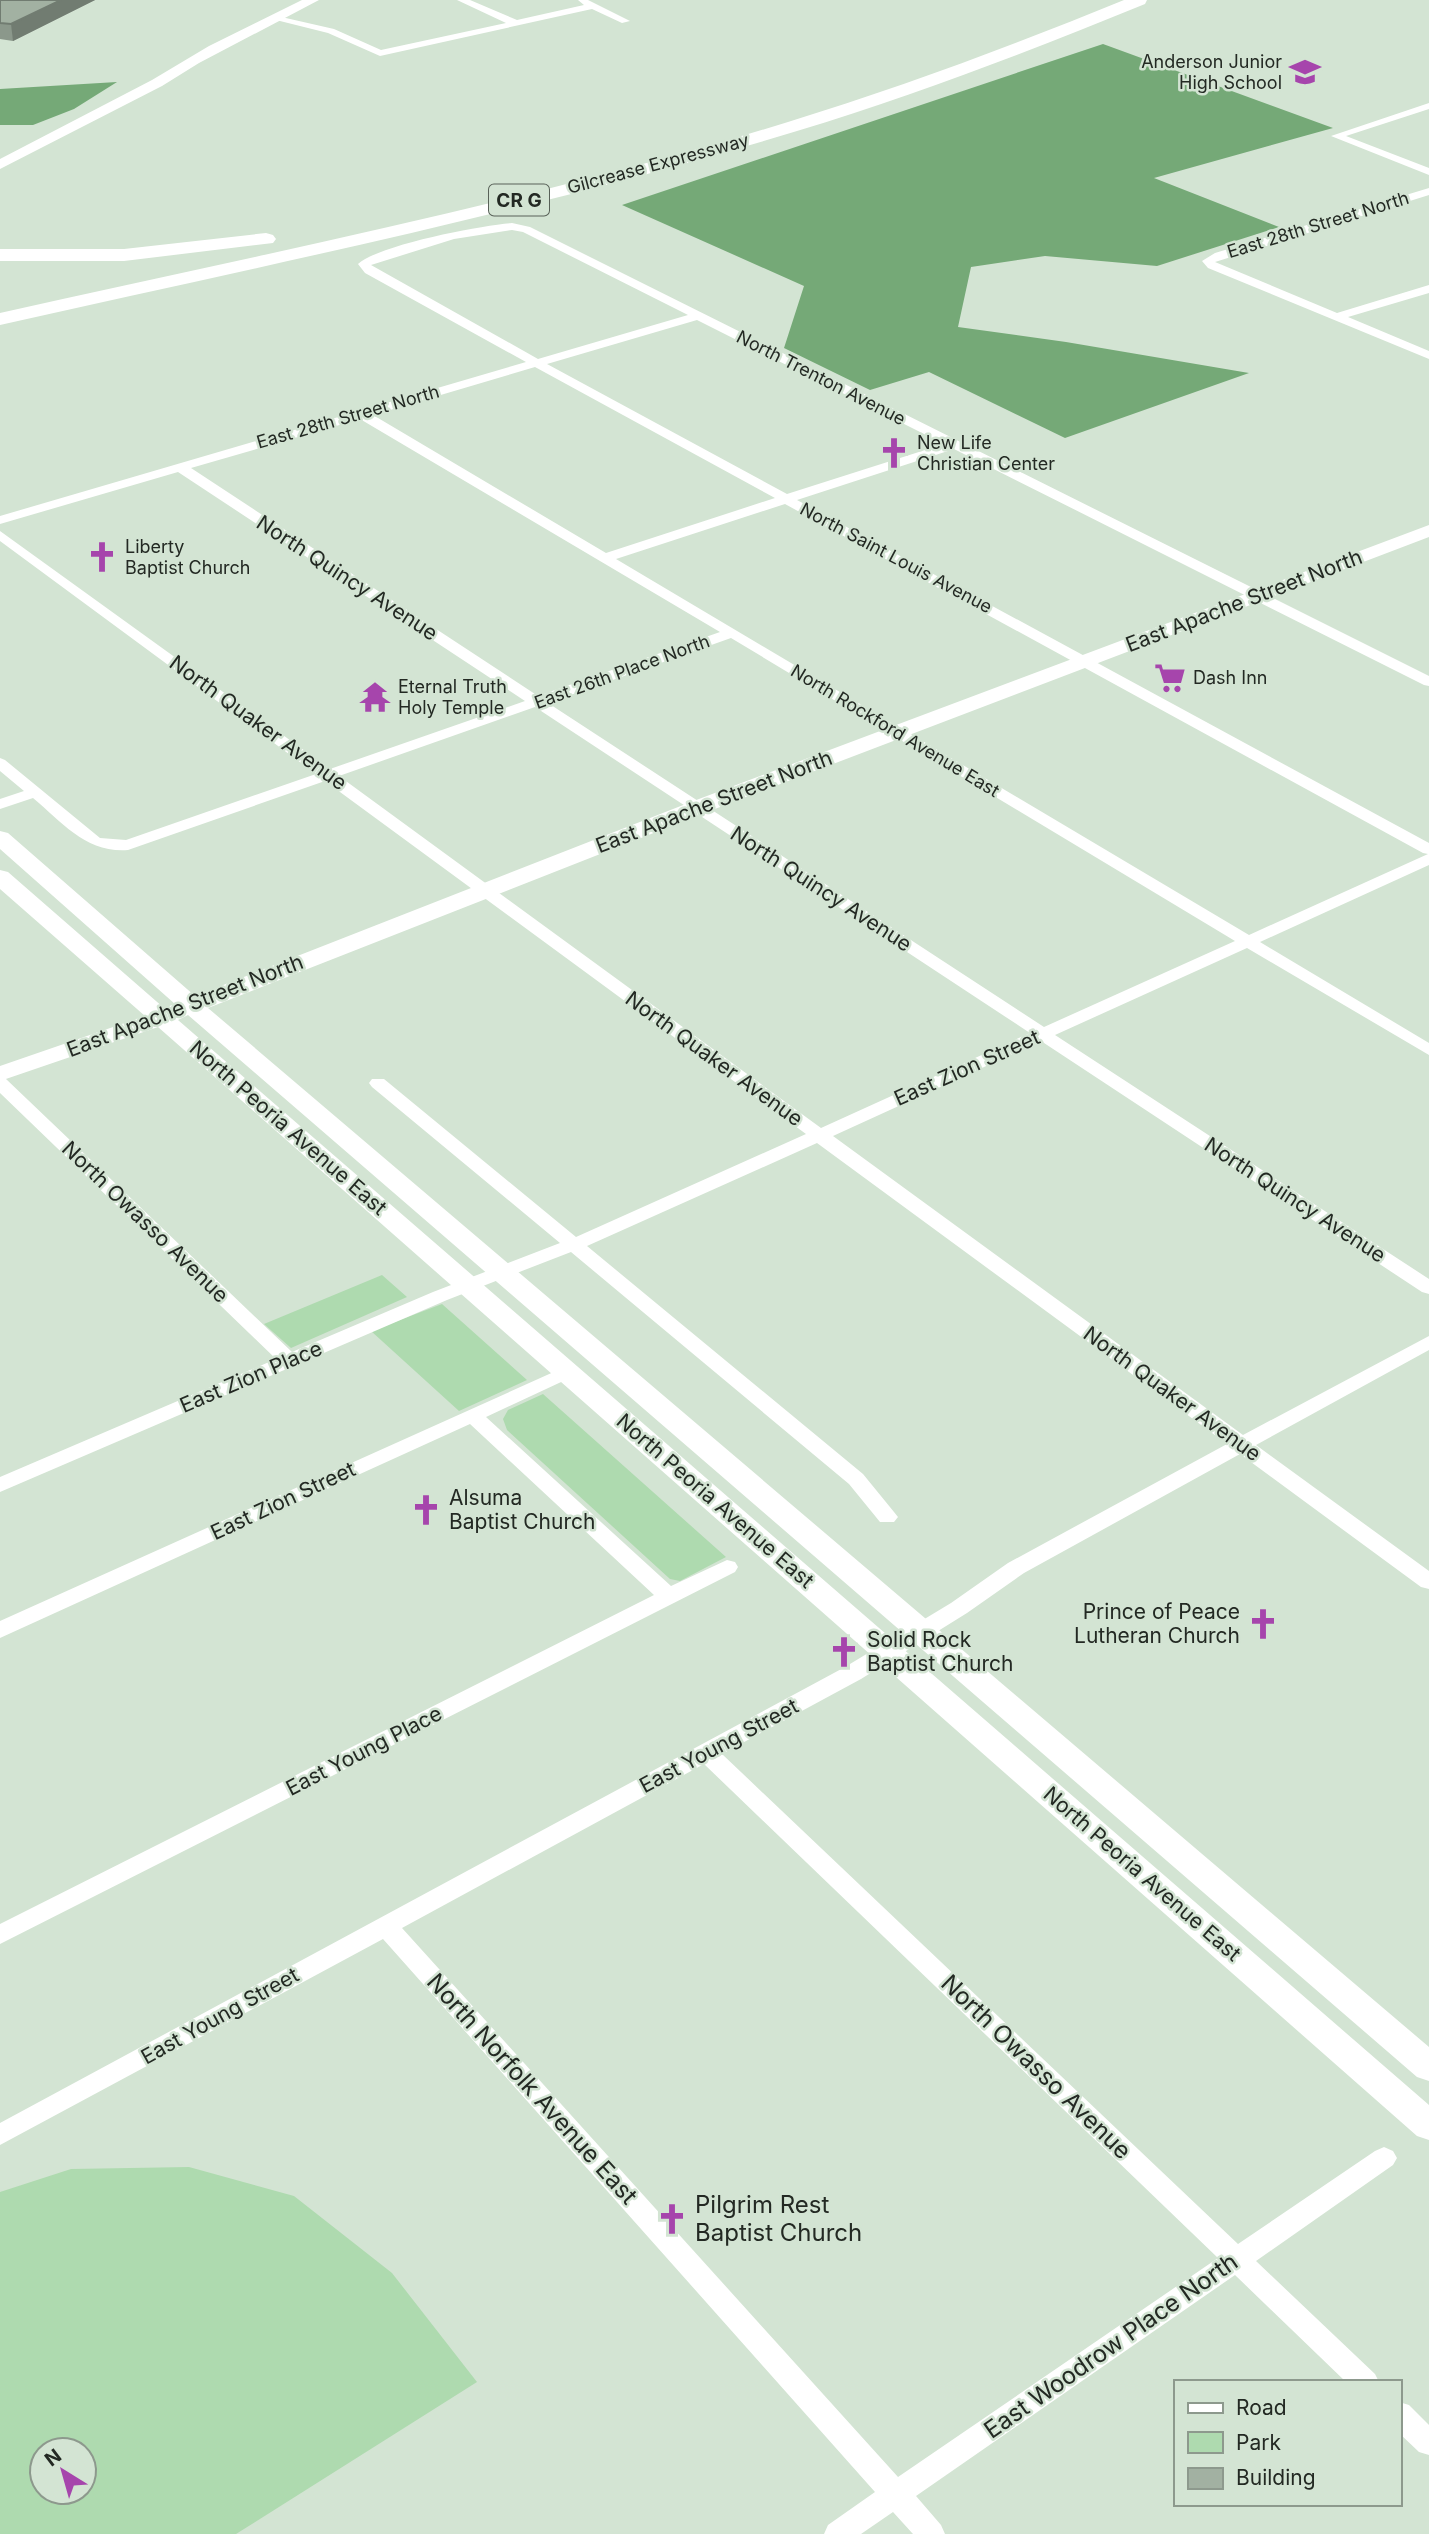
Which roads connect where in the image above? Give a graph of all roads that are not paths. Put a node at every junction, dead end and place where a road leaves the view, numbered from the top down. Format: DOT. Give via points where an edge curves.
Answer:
graph roads {
  1 [pos="312,0"];
  2 [pos="462,0"];
  3 [pos="603,0"];
  4 [pos="1097,0"];
  5 [pos="1139,0"];
  6 [pos="586,4"];
  7 [pos="277,19"];
  8 [pos="625,21"];
  9 [pos="515,23"];
  10 [pos="1429,106"];
  11 [pos="0,165"];
  12 [pos="1429,172"];
  13 [pos="1429,191"];
  14 [pos="296,235"];
  15 [pos="0,255"];
  16 [pos="364,264"];
  17 [pos="1429,289"];
  18 [pos="0,301"];
  19 [pos="697,316"];
  20 [pos="1338,317"];
  21 [pos="0,319"];
  22 [pos="1429,355"];
  23 [pos="533,362"];
  24 [pos="360,413"];
  25 [pos="953,445"];
  26 [pos="178,466"];
  27 [pos="788,499"];
  28 [pos="0,520"];
  29 [pos="1429,531"];
  30 [pos="0,535"];
  31 [pos="604,558"];
  32 [pos="1258,595"];
  33 [pos="732,633"];
  34 [pos="1087,661"];
  35 [pos="1429,682"];
  36 [pos="538,703"];
  37 [pos="898,732"];
  38 [pos="0,763"];
  39 [pos="331,776"];
  40 [pos="36,792"];
  41 [pos="0,804"];
  42 [pos="699,807"];
  43 [pos="0,838"];
  44 [pos="115,846"];
  45 [pos="1429,850"];
  46 [pos="1429,859"];
  47 [pos="4,885"];
  48 [pos="485,891"];
  49 [pos="1248,942"];
  50 [pos="190,1005"];
  51 [pos="161,1017"];
  52 [pos="1042,1034"];
  53 [pos="1429,1050"];
  54 [pos="0,1074"];
  55 [pos="0,1083"];
  56 [pos="378,1083"];
  57 [pos="818,1135"];
  58 [pos="573,1244"];
  59 [pos="502,1271"];
  60 [pos="466,1285"];
  61 [pos="1429,1288"];
  62 [pos="1429,1342"];
  63 [pos="289,1360"];
  64 [pos="567,1372"];
  65 [pos="472,1415"];
  66 [pos="1241,1444"];
  67 [pos="0,1485"];
  68 [pos="887,1517"];
  69 [pos="727,1567"];
  70 [pos="1429,1582"];
  71 [pos="669,1596"];
  72 [pos="0,1630"];
  73 [pos="920,1632"];
  74 [pos="888,1652"];
  75 [pos="706,1752"];
  76 [pos="386,1926"];
  77 [pos="0,1935"];
  78 [pos="1429,2067"];
  79 [pos="1429,2126"];
  80 [pos="0,2135"];
  81 [pos="1384,2158"];
  82 [pos="1237,2259"];
  83 [pos="1363,2380"];
  84 [pos="1401,2416"];
  85 [pos="1429,2443"];
  86 [pos="896,2494"];
  87 [pos="838,2534"];
  88 [pos="932,2534"];
  1 -- 7 [label="main road"];
  2 -- 9 [label="street"];
  3 -- 6 [label="street"];
  4 -- 14 [label="highway, Gilcrease Expressway / CR G" via="925,67 770,116 556,175"];
  5 -- 21 [label="highway, Gilcrease Expressway / CR G" via="905,90 731,145 536,197"];
  6 -- 8 [label="street"];
  6 -- 9 [label="street"];
  7 -- 9 [label="street" via="331,31 380,53"];
  7 -- 11 [label="main road"];
  10 -- 12 [label="street" via="1335,136"];
  13 -- 20 [label="street, East 28th Street North" via="1208,261"];
  14 -- 15 [label="highway" via="159,252"];
  14 -- 18 [label="highway, Gilcrease Expressway / CR G"];
  16 -- 19 [label="street, North Trenton Avenue" via="492,227 513,226"];
  16 -- 23 [label="street, North Saint Louis Avenue" via="369,271"];
  17 -- 20 [label="street"];
  19 -- 23 [label="street, East 28th Street North"];
  19 -- 25 [label="street, North Trenton Avenue"];
  20 -- 22 [label="street"];
  23 -- 24 [label="street, East 28th Street North"];
  23 -- 27 [label="street, North Saint Louis Avenue"];
  24 -- 26 [label="street, East 28th Street North"];
  24 -- 31 [label="street, North Rockford Avenue East"];
  25 -- 27 [label="street"];
  25 -- 32 [label="street, North Trenton Avenue"];
  26 -- 28 [label="street, East 28th Street North"];
  26 -- 36 [label="street, North Quincy Avenue"];
  27 -- 31 [label="street"];
  27 -- 34 [label="street, North Saint Louis Avenue"];
  29 -- 32 [label="main road, East Apache Street North"];
  30 -- 39 [label="street, North Quaker Avenue"];
  31 -- 33 [label="street, North Rockford Avenue East"];
  32 -- 34 [label="main road, East Apache Street North"];
  32 -- 35 [label="street, North Trenton Avenue"];
  33 -- 36 [label="street, East 26th Place North"];
  33 -- 37 [label="street, North Rockford Avenue East"];
  34 -- 37 [label="main road, East Apache Street North"];
  34 -- 45 [label="street, North Saint Louis Avenue"];
  36 -- 39 [label="street, East 26th Place North"];
  36 -- 42 [label="street, North Quincy Avenue"];
  37 -- 42 [label="main road, East Apache Street North"];
  37 -- 49 [label="street, North Rockford Avenue East"];
  38 -- 40 [label="street"];
  39 -- 44 [label="street, East 26th Place North" via="142,842"];
  39 -- 48 [label="street, North Quaker Avenue"];
  40 -- 41 [label="street"];
  40 -- 44 [label="street" via="94,841"];
  42 -- 48 [label="main road, East Apache Street North"];
  42 -- 52 [label="street, North Quincy Avenue"];
  43 -- 50 [label="main road, North Peoria Avenue East"];
  46 -- 49 [label="street, East Zion Street"];
  47 -- 51 [label="main road, North Peoria Avenue East"];
  48 -- 50 [label="main road, East Apache Street North"];
  48 -- 57 [label="street, North Quaker Avenue"];
  49 -- 52 [label="street, East Zion Street"];
  49 -- 53 [label="street, North Rockford Avenue East"];
  50 -- 51 [label="main road, East Apache Street North"];
  50 -- 59 [label="main road, North Peoria Avenue East"];
  51 -- 54 [label="main road, East Apache Street North"];
  51 -- 60 [label="main road, North Peoria Avenue East"];
  52 -- 57 [label="street, East Zion Street"];
  52 -- 61 [label="street, North Quincy Avenue"];
  55 -- 63 [label="street, North Owasso Avenue"];
  56 -- 58 [label="street"];
  57 -- 58 [label="street, East Zion Street"];
  57 -- 66 [label="street, North Quaker Avenue"];
  58 -- 59 [label="street, East Zion Street"];
  58 -- 68 [label="street" via="856,1479"];
  59 -- 60 [label="street, East Zion Place"];
  59 -- 73 [label="main road, North Peoria Avenue East"];
  60 -- 63 [label="street, East Zion Place"];
  60 -- 64 [label="main road, North Peoria Avenue East"];
  62 -- 66 [label="street, East Young Street"];
  63 -- 67 [label="street, East Zion Place"];
  64 -- 65 [label="street, East Zion Street"];
  64 -- 74 [label="main road, North Peoria Avenue East"];
  65 -- 71 [label="street"];
  65 -- 72 [label="street, East Zion Street"];
  66 -- 70 [label="street, North Quaker Avenue"];
  66 -- 73 [label="street, East Young Street" via="1016,1568"];
  69 -- 71 [label="street, East Young Place"];
  71 -- 77 [label="street, East Young Place"];
  73 -- 74 [label="street, East Young Street"];
  73 -- 78 [label="main road, North Peoria Avenue East"];
  74 -- 75 [label="street, East Young Street"];
  74 -- 79 [label="main road, North Peoria Avenue East"];
  75 -- 76 [label="street, East Young Street"];
  75 -- 82 [label="street, North Owasso Avenue"];
  76 -- 80 [label="street, East Young Street"];
  76 -- 86 [label="street, North Norfolk Avenue East"];
  81 -- 82 [label="street, East Woodrow Place North"];
  82 -- 83 [label="street, North Owasso Avenue"];
  82 -- 86 [label="street, East Woodrow Place North"];
  84 -- 85 [label="street"];
  86 -- 87 [label="street, East Woodrow Place North"];
  86 -- 88 [label="street, North Norfolk Avenue East"];
}
